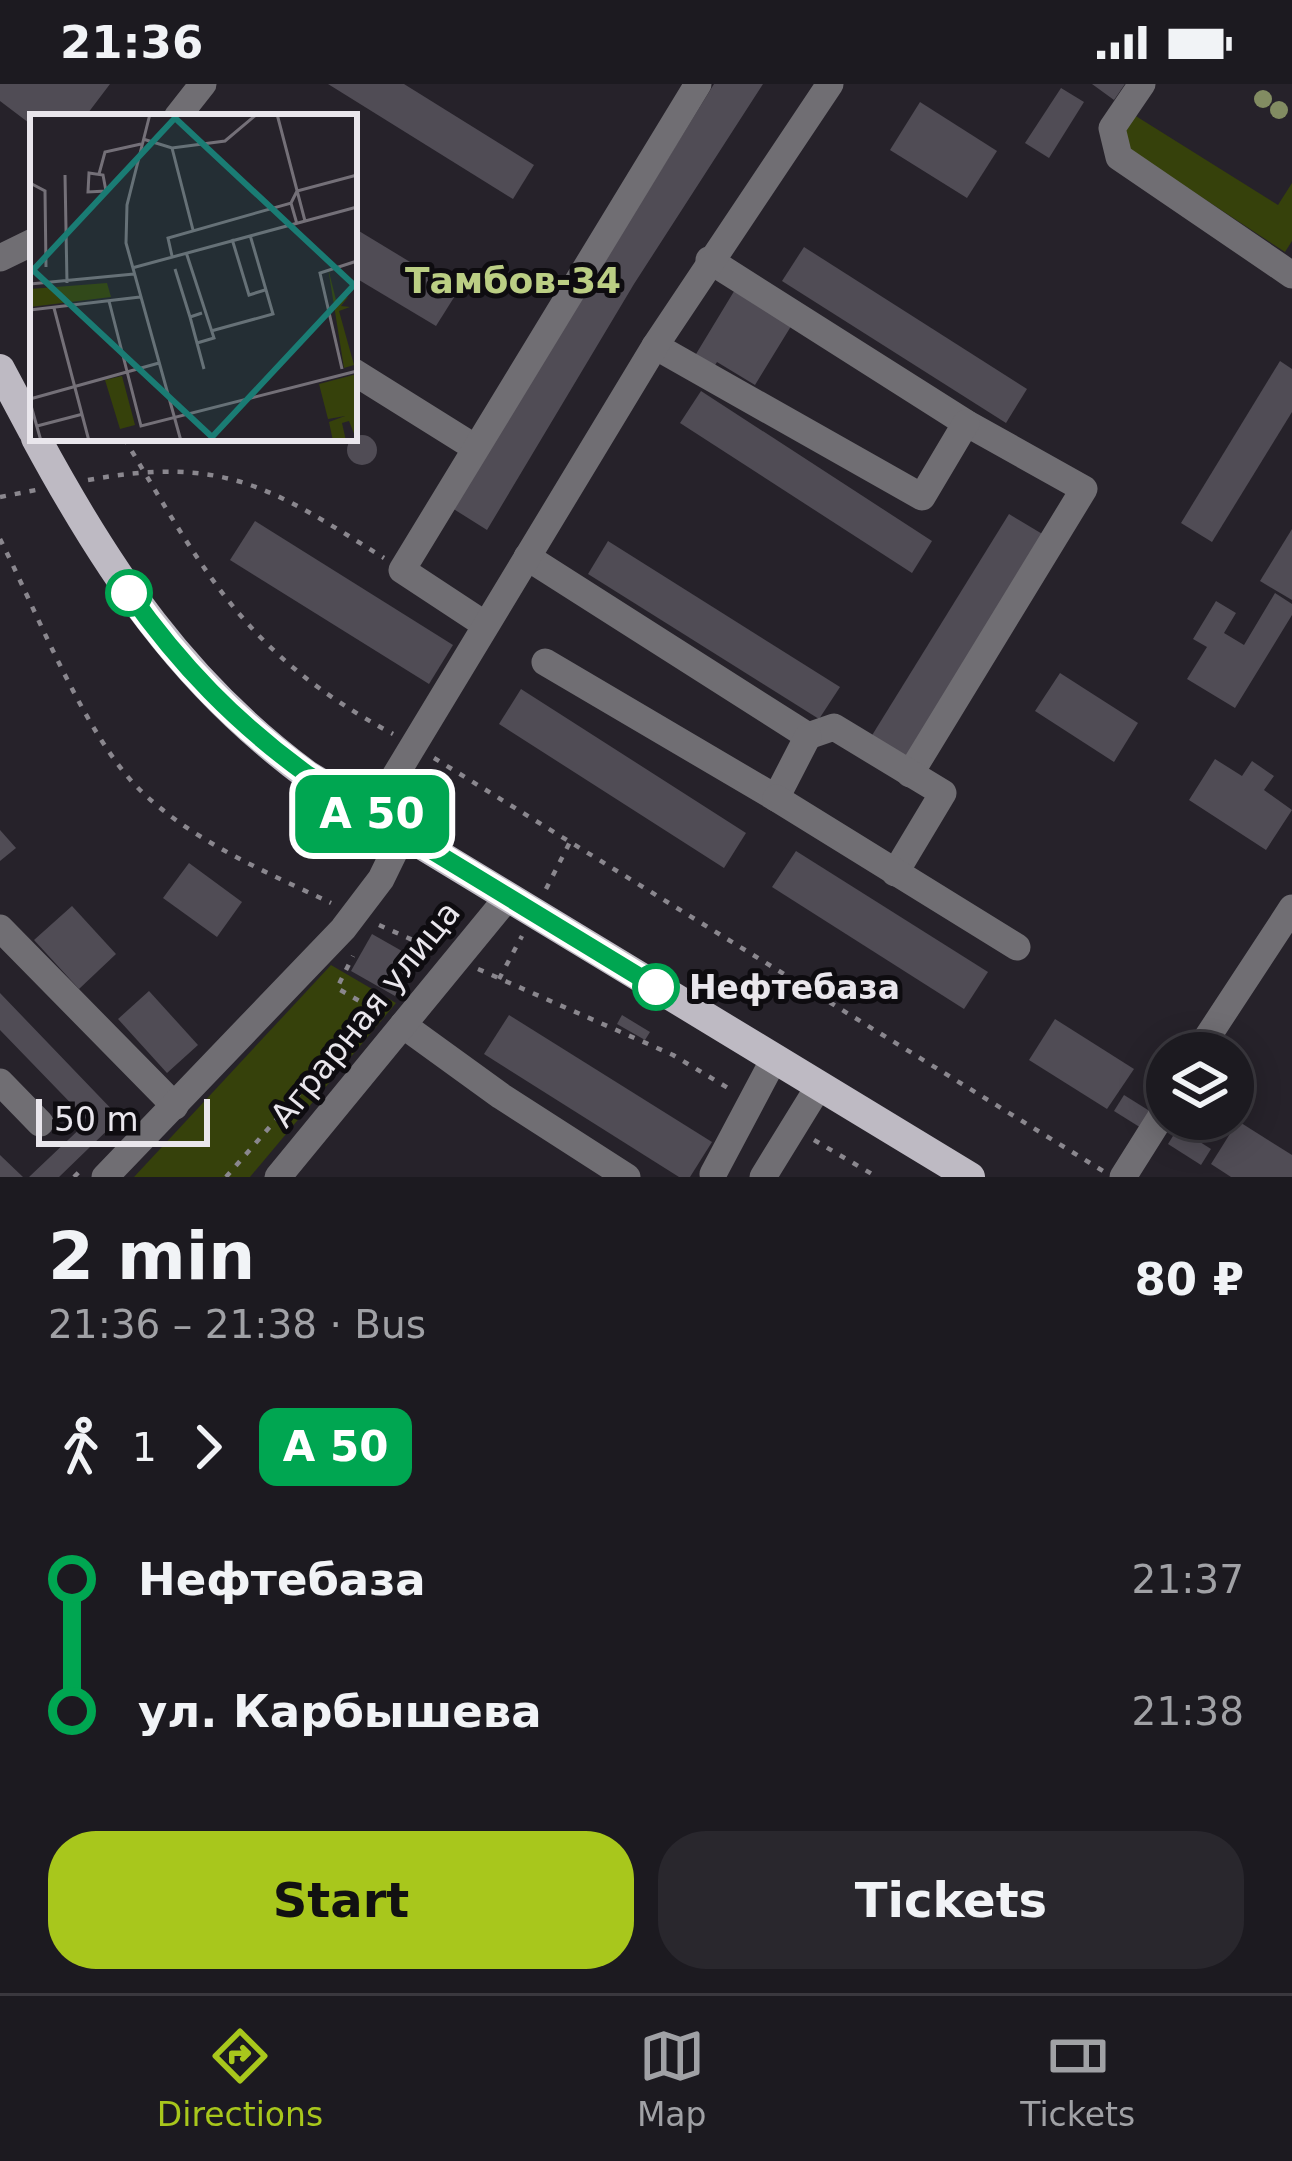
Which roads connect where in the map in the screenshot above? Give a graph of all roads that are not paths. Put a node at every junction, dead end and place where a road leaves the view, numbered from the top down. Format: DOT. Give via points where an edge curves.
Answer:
graph roads {
  1 [pos="203,84"];
  2 [pos="698,84"];
  3 [pos="830,84"];
  4 [pos="1142,84"];
  5 [pos="179,114"];
  6 [pos="30,243"];
  7 [pos="0,258"];
  8 [pos="709,260"];
  9 [pos="1292,275"];
  10 [pos="655,346"];
  11 [pos="0,369"];
  12 [pos="357,374"];
  13 [pos="966,424"];
  14 [pos="30,426"];
  15 [pos="39,441"];
  16 [pos="474,447"];
  17 [pos="526,557"];
  18 [pos="484,624"];
  19 [pos="545,662"];
  20 [pos="808,736"];
  21 [pos="910,774"];
  22 [pos="776,798"];
  23 [pos="372,814"];
  24 [pos="404,832"];
  25 [pos="895,873"];
  26 [pos="508,897"];
  27 [pos="1292,908"];
  28 [pos="0,928"];
  29 [pos="1017,947"];
  30 [pos="403,1025"];
  31 [pos="1210,1032"];
  32 [pos="774,1059"];
  33 [pos="819,1086"];
  34 [pos="4,1094"];
  35 [pos="175,1106"];
  36 [pos="40,1123"];
  37 [pos="1146,1140"];
  38 [pos="713,1174"];
  39 [pos="105,1177"];
  40 [pos="278,1177"];
  41 [pos="627,1177"];
  42 [pos="764,1177"];
  43 [pos="970,1177"];
  44 [pos="1123,1177"];
  1 -- 5 [label="street"];
  2 -- 16 [label="street"];
  3 -- 8 [label="street"];
  4 -- 9 [label="street" via="1112,128 1119,157"];
  6 -- 7 [label="street"];
  8 -- 10 [label="street"];
  8 -- 13 [label="street"];
  10 -- 13 [label="street" via="922,497"];
  10 -- 17 [label="street"];
  11 -- 14 [label="main road"];
  12 -- 16 [label="street"];
  13 -- 21 [label="street" via="1084,488"];
  15 -- 23 [label="main road" via="129,593 195,680 260,740"];
  16 -- 18 [label="street" via="402,570"];
  17 -- 18 [label="street"];
  17 -- 20 [label="street"];
  18 -- 23 [label="street"];
  19 -- 22 [label="street"];
  20 -- 21 [label="street" via="833,727"];
  20 -- 22 [label="street"];
  21 -- 25 [label="street" via="943,793"];
  22 -- 25 [label="street"];
  23 -- 24 [label="main road"];
  24 -- 26 [label="main road"];
  24 -- 35 [label="street" via="343,928"];
  25 -- 29 [label="street"];
  26 -- 30 [label="street, Аграрная улица"];
  26 -- 32 [label="main road"];
  27 -- 31 [label="street"];
  28 -- 35 [label="street"];
  30 -- 40 [label="street, Аграрная улица"];
  30 -- 41 [label="street"];
  32 -- 33 [label="main road"];
  32 -- 38 [label="street"];
  33 -- 42 [label="street"];
  33 -- 43 [label="main road"];
  34 -- 36 [label="street"];
  35 -- 39 [label="street"];
  37 -- 44 [label="street"];
}
